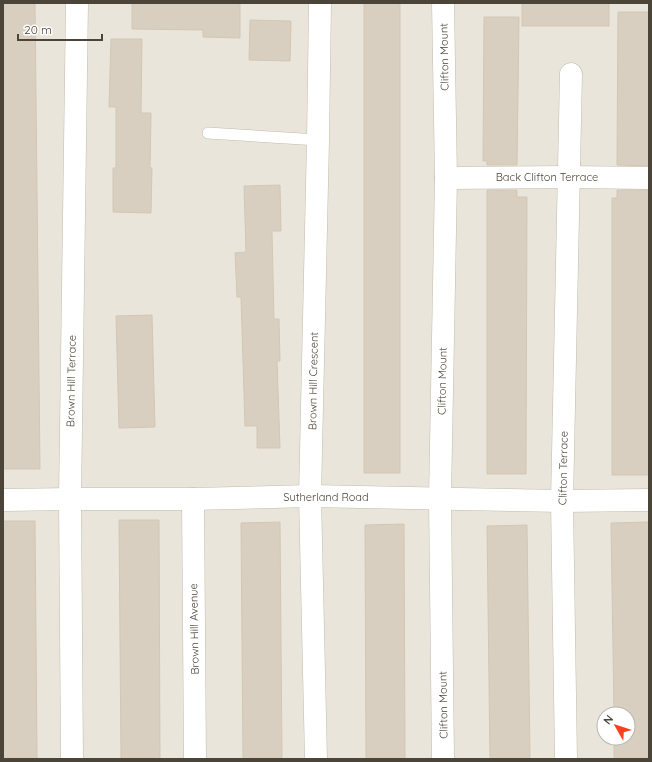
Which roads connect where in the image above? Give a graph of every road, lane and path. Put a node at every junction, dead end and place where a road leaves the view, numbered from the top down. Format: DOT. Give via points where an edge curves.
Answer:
graph roads {
  1 [pos="76,3"];
  2 [pos="320,3"];
  3 [pos="443,3"];
  4 [pos="571,74"];
  5 [pos="208,133"];
  6 [pos="318,140"];
  7 [pos="568,177"];
  8 [pos="446,178"];
  9 [pos="649,178"];
  10 [pos="310,496"];
  11 [pos="440,498"];
  12 [pos="70,499"];
  13 [pos="193,499"];
  14 [pos="3,500"];
  15 [pos="649,500"];
  16 [pos="562,501"];
  17 [pos="72,759"];
  18 [pos="195,759"];
  19 [pos="316,759"];
  20 [pos="443,759"];
  21 [pos="566,759"];
  1 -- 12 [label="street, Brown Hill Terrace"];
  2 -- 6 [label="street, Brown Hill Crescent"];
  3 -- 8 [label="street, Clifton Mount"];
  4 -- 7 [label="street, Clifton Terrace"];
  5 -- 6 [label="lane"];
  6 -- 10 [label="street, Brown Hill Crescent"];
  7 -- 8 [label="street, Back Clifton Terrace"];
  7 -- 9 [label="street, Back Clifton Terrace"];
  7 -- 16 [label="street, Clifton Terrace"];
  8 -- 11 [label="street, Clifton Mount"];
  10 -- 11 [label="street, Sutherland Road"];
  10 -- 13 [label="street, Sutherland Road"];
  10 -- 19 [label="street, Brown Hill Crescent"];
  11 -- 16 [label="street, Sutherland Road"];
  11 -- 20 [label="street, Clifton Mount"];
  12 -- 13 [label="street, Sutherland Road"];
  12 -- 14 [label="street, Sutherland Road"];
  12 -- 17 [label="street, Brown Hill Terrace"];
  13 -- 18 [label="street, Brown Hill Avenue"];
  15 -- 16 [label="street, Sutherland Road"];
  16 -- 21 [label="street, Clifton Terrace"];
}
